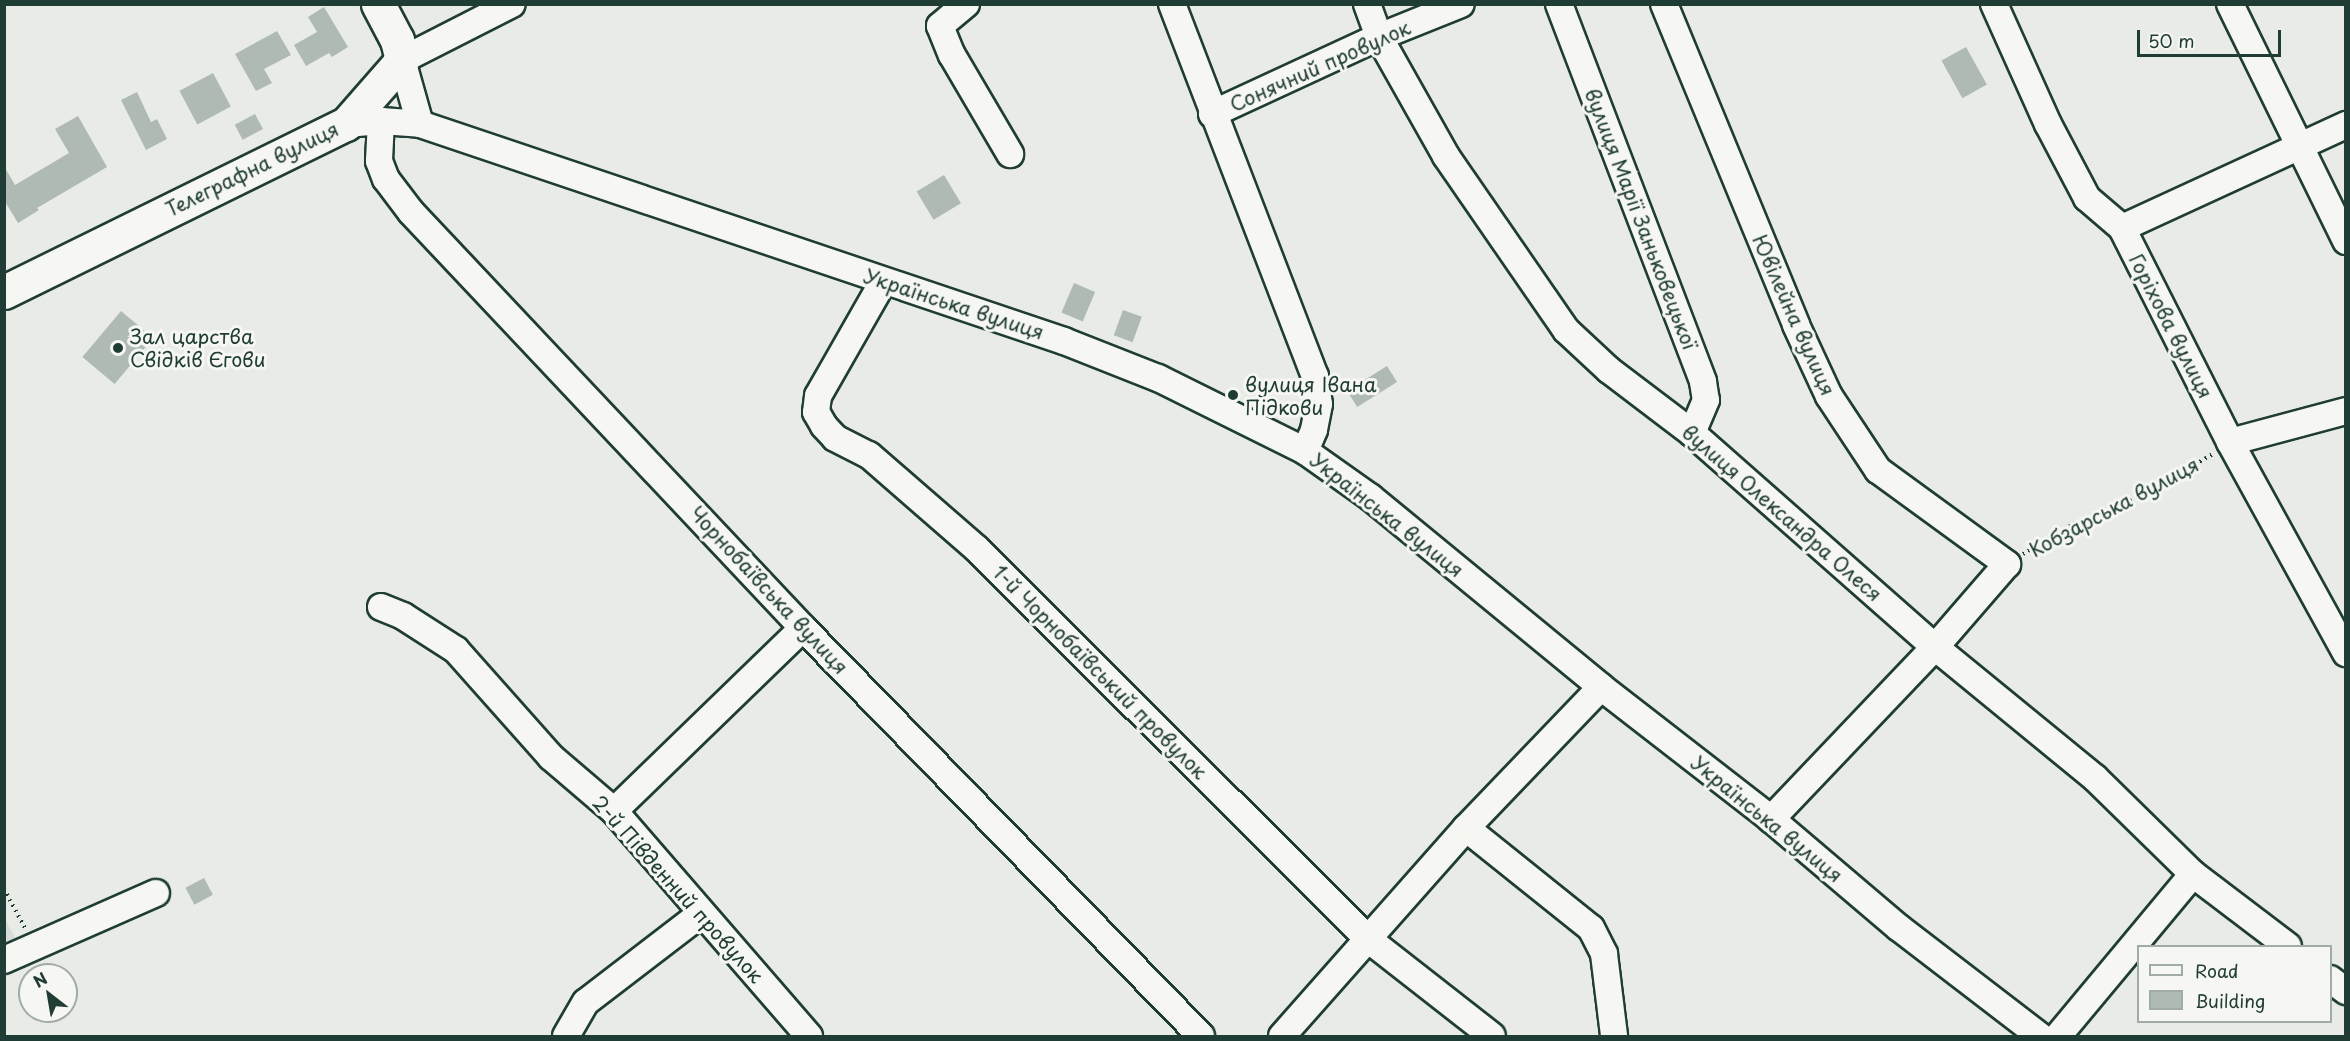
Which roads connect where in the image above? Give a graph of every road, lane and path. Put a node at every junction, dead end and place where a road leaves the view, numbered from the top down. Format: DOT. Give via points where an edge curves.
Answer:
graph roads {
  1 [pos="378,4"];
  2 [pos="512,4"];
  3 [pos="966,4"];
  4 [pos="1172,4"];
  5 [pos="1367,4"];
  6 [pos="1461,4"];
  7 [pos="1559,4"];
  8 [pos="1664,4"];
  9 [pos="1994,4"];
  10 [pos="2230,4"];
  11 [pos="1379,37"];
  12 [pos="402,60"];
  13 [pos="1212,114"];
  14 [pos="381,121"];
  15 [pos="346,124"];
  16 [pos="420,124"];
  17 [pos="2346,125"];
  18 [pos="2298,147"];
  19 [pos="1010,154"];
  20 [pos="2122,228"];
  21 [pos="2346,241"];
  22 [pos="884,282"];
  23 [pos="4,292"];
  24 [pos="2346,411"];
  25 [pos="1692,433"];
  26 [pos="2230,442"];
  27 [pos="1305,451"];
  28 [pos="2007,564"];
  29 [pos="381,607"];
  30 [pos="803,628"];
  31 [pos="1935,646"];
  32 [pos="2346,653"];
  33 [pos="1600,687"];
  34 [pos="614,811"];
  35 [pos="1772,819"];
  36 [pos="1466,828"];
  37 [pos="2193,874"];
  38 [pos="4,889"];
  39 [pos="156,893"];
  40 [pos="702,913"];
  41 [pos="1368,939"];
  42 [pos="2287,945"];
  43 [pos="33,947"];
  44 [pos="4,960"];
  45 [pos="2332,980"];
  46 [pos="2346,991"];
  47 [pos="566,1036"];
  48 [pos="809,1036"];
  49 [pos="1201,1036"];
  50 [pos="1282,1036"];
  51 [pos="1492,1036"];
  52 [pos="1614,1036"];
  53 [pos="2040,1036"];
  54 [pos="2058,1036"];
  1 -- 12 [label="main road" via="397,40"];
  2 -- 12 [label="street, Телеграфна вулиця"];
  3 -- 19 [label="street" via="940,26 952,56"];
  4 -- 13 [label="street"];
  5 -- 11 [label="street, вулиця Олександра Олеся"];
  6 -- 11 [label="street, Сонячний провулок"];
  7 -- 25 [label="street, вулиця Марії Заньковецької" via="1703,382 1706,400"];
  8 -- 28 [label="street, Ювілейна вулиця" via="1829,396 1878,470"];
  9 -- 20 [label="street, Горіхова вулиця" via="2048,124 2087,198"];
  10 -- 18 [label="street"];
  11 -- 13 [label="street, Сонячний провулок"];
  11 -- 25 [label="street, вулиця Олександра Олеся" via="1446,156 1566,330 1609,370"];
  12 -- 15 [label="main road, Телеграфна вулиця"];
  12 -- 16 [label="street"];
  13 -- 27 [label="street" via="1315,376 1319,404"];
  14 -- 15 [label="street, Українська вулиця"];
  14 -- 16 [label="street, Українська вулиця"];
  14 -- 30 [label="street, Чорнобаївська вулиця" via="379,161 386,179 411,212"];
  15 -- 23 [label="main road, Телеграфна вулиця"];
  16 -- 22 [label="street, Українська вулиця"];
  17 -- 18 [label="street"];
  18 -- 20 [label="street"];
  18 -- 21 [label="street"];
  20 -- 26 [label="street, Горіхова вулиця"];
  22 -- 27 [label="street, Українська вулиця" via="1064,340 1158,378"];
  22 -- 41 [label="street, 1-й Чорнобаївський провулок" via="818,396 816,412 824,426 835,438 869,455 977,549"];
  24 -- 26 [label="street"];
  25 -- 31 [label="street, вулиця Олександра Олеся"];
  26 -- 28 [label="path, Кобзарська вулиця" via="2143,495 2075,523"];
  26 -- 32 [label="street, Горіхова вулиця"];
  27 -- 33 [label="street, Українська вулиця" via="1370,497"];
  28 -- 31 [label="street, Кобзарська вулиця"];
  29 -- 34 [label="street, 2-й Південний провулок" via="403,616 456,650 551,757"];
  30 -- 34 [label="street"];
  30 -- 49 [label="street, Чорнобаївська вулиця"];
  31 -- 35 [label="street, Кобзарська вулиця"];
  31 -- 37 [label="street, вулиця Олександра Олеся" via="2095,778"];
  33 -- 35 [label="street, Українська вулиця"];
  33 -- 36 [label="street"];
  34 -- 40 [label="street, 2-й Південний провулок"];
  35 -- 53 [label="street, Українська вулиця" via="1898,927"];
  36 -- 41 [label="street"];
  36 -- 52 [label="street" via="1591,928 1604,954"];
  37 -- 42 [label="street, вулиця Олександра Олеся"];
  37 -- 54 [label="street"];
  38 -- 43 [label="path"];
  39 -- 43 [label="street"];
  40 -- 47 [label="street" via="586,1002"];
  40 -- 48 [label="street, 2-й Південний провулок"];
  41 -- 50 [label="street"];
  41 -- 51 [label="street, 1-й Чорнобаївський провулок"];
  43 -- 44 [label="street"];
  45 -- 46 [label="street"];
}
